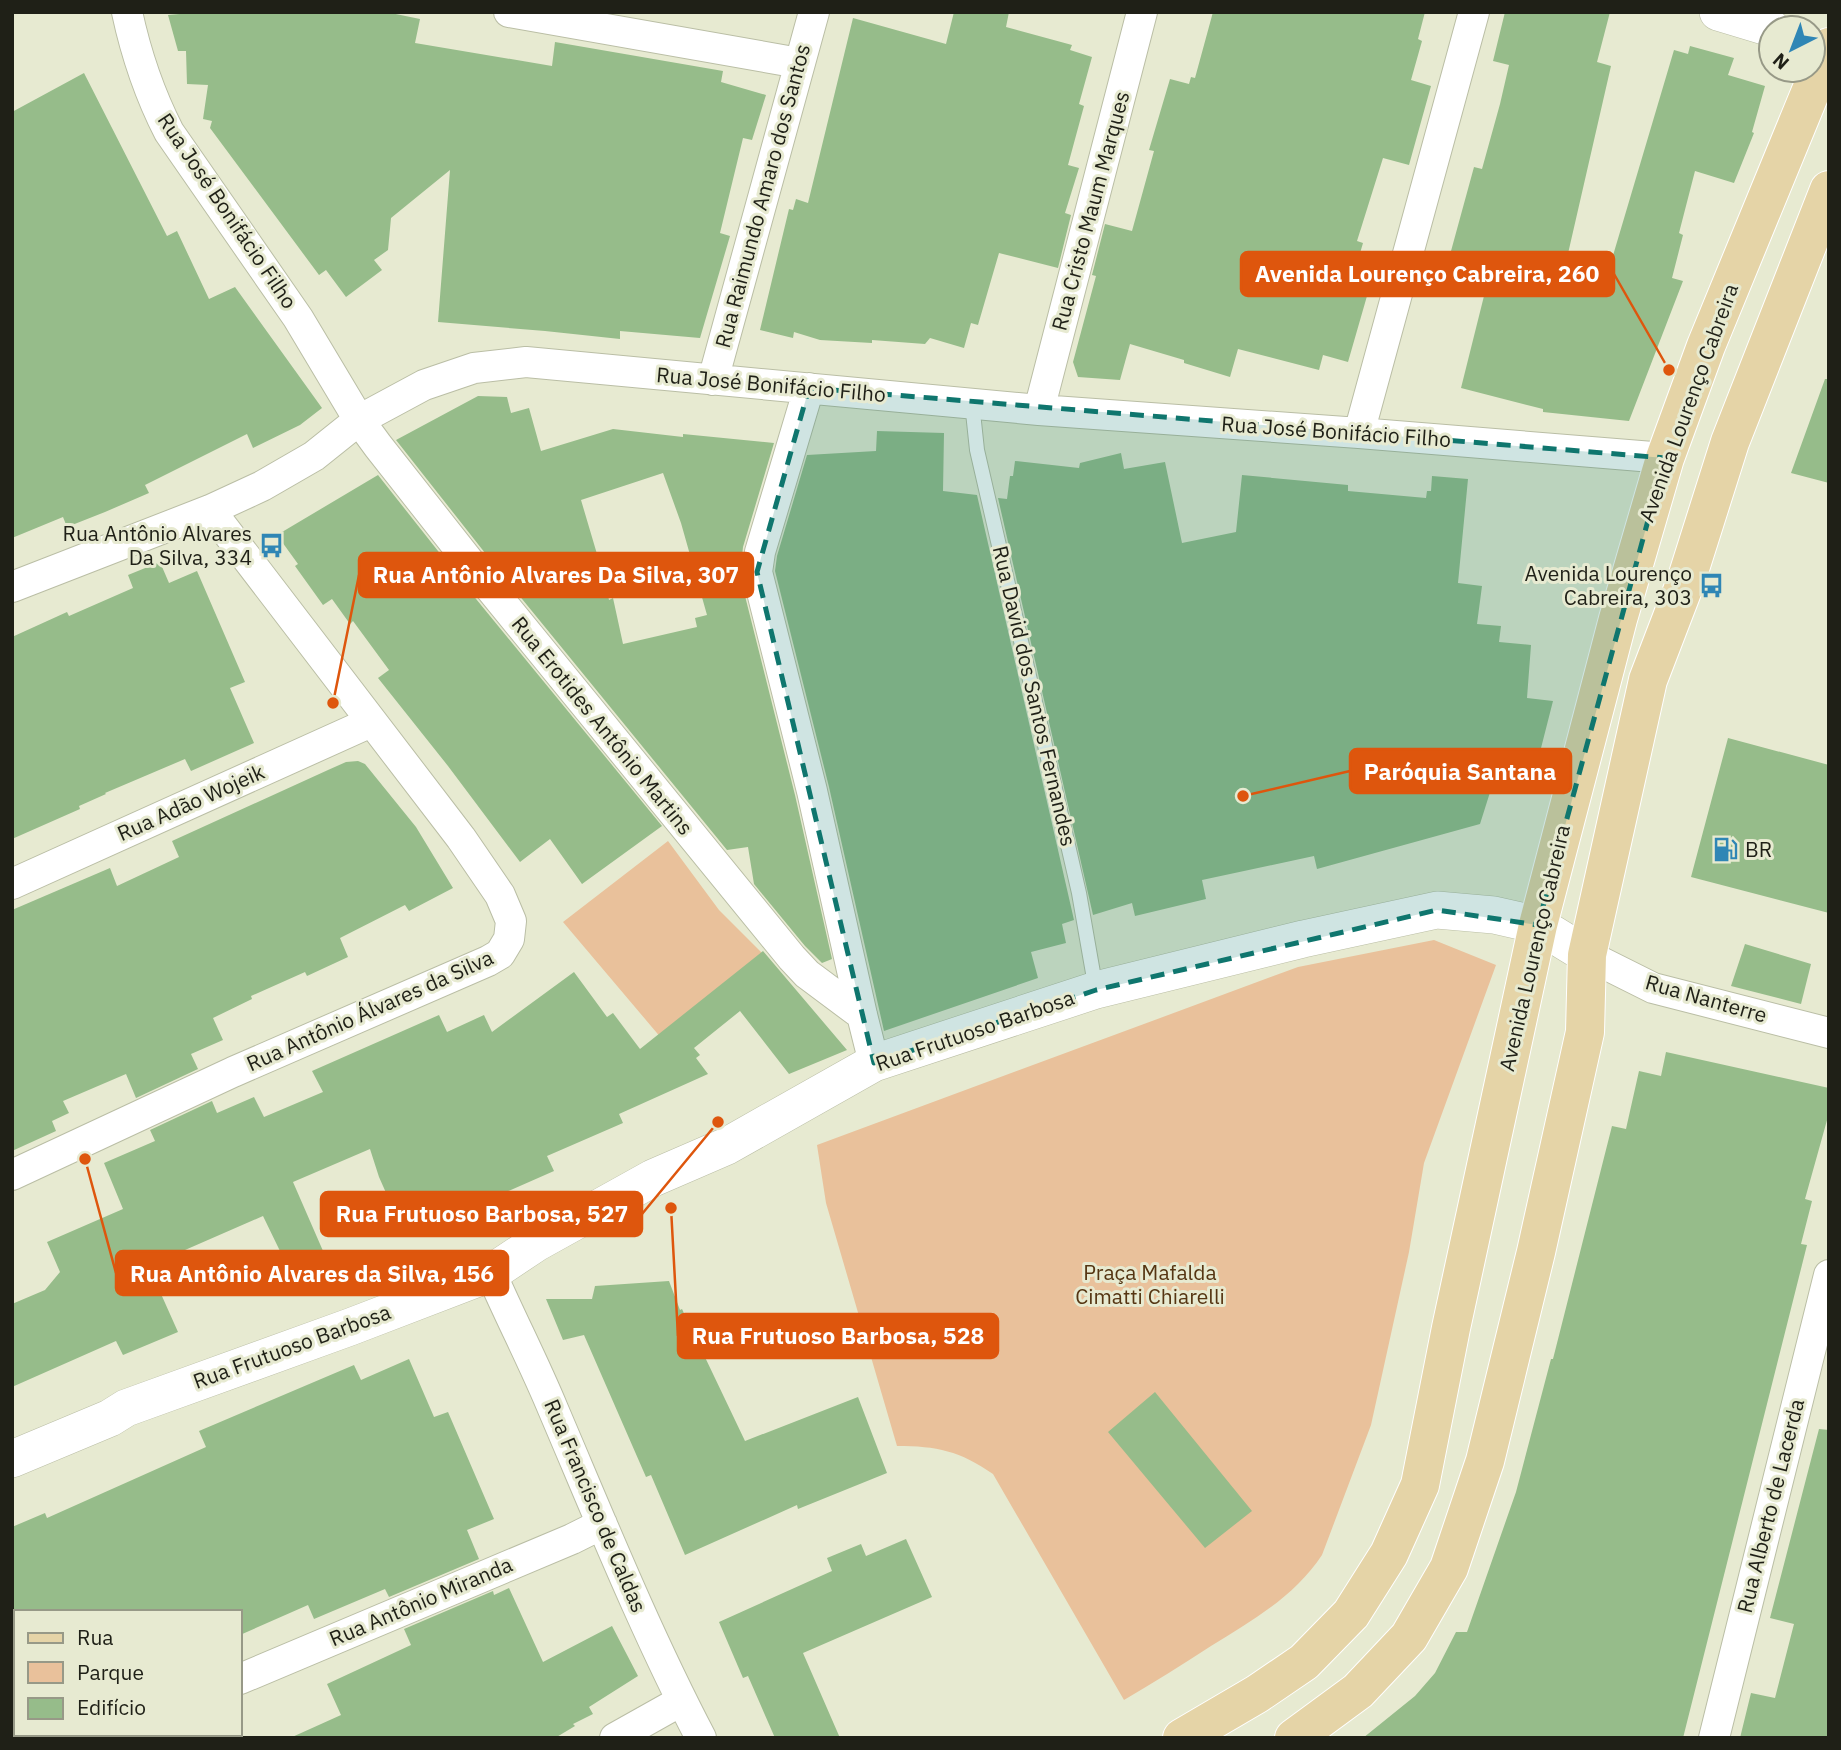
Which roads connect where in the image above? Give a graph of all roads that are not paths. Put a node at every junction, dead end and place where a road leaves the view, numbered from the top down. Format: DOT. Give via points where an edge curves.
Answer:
graph roads {
  1 [pos="127,12"];
  2 [pos="509,12"];
  3 [pos="814,12"];
  4 [pos="1142,12"];
  5 [pos="1474,12"];
  6 [pos="1718,12"];
  7 [pos="1757,25"];
  8 [pos="1829,44"];
  9 [pos="799,62"];
  10 [pos="1829,190"];
  11 [pos="713,380"];
  12 [pos="809,388"];
  13 [pos="972,403"];
  14 [pos="1039,410"];
  15 [pos="359,420"];
  16 [pos="1359,433"];
  17 [pos="1665,458"];
  18 [pos="210,509"];
  19 [pos="12,587"];
  20 [pos="371,722"];
  21 [pos="12,884"];
  22 [pos="1538,925"];
  23 [pos="1587,956"];
  24 [pos="1096,990"];
  25 [pos="862,1015"];
  26 [pos="1829,1033"];
  27 [pos="874,1063"];
  28 [pos="12,1175"];
  29 [pos="491,1273"];
  30 [pos="1829,1275"];
  31 [pos="12,1459"];
  32 [pos="602,1524"];
  33 [pos="242,1678"];
  34 [pos="681,1701"];
  35 [pos="615,1738"];
  36 [pos="701,1738"];
  37 [pos="1182,1738"];
  38 [pos="1294,1738"];
  39 [pos="1714,1738"];
  1 -- 15 [label="street, Rua José Bonifácio Filho" via="143,73 169,132 298,318"];
  2 -- 9 [label="street"];
  3 -- 9 [label="street, Rua Raimundo Amaro dos Santos"];
  4 -- 14 [label="street, Rua Cristo Maum Marques"];
  5 -- 16 [label="street"];
  6 -- 7 [label="street"];
  8 -- 17 [label="main road, Avenida Lourenço Cabreira"];
  9 -- 11 [label="street, Rua Raimundo Amaro dos Santos"];
  10 -- 23 [label="main road" via="1730,442 1686,581 1648,680"];
  11 -- 12 [label="street, Rua José Bonifácio Filho"];
  11 -- 15 [label="street, Rua José Bonifácio Filho" via="526,362 474,368 424,385"];
  12 -- 13 [label="street, Rua José Bonifácio Filho"];
  12 -- 25 [label="street" via="757,572"];
  13 -- 14 [label="street, Rua José Bonifácio Filho"];
  13 -- 24 [label="lane, Rua David dos Santos Fernandes" via="977,450 1079,893"];
  14 -- 16 [label="street, Rua José Bonifácio Filho"];
  15 -- 18 [label="street" via="314,456"];
  15 -- 25 [label="street, Rua Erotides Antônio Martins" via="792,958"];
  16 -- 17 [label="street, Rua José Bonifácio Filho"];
  17 -- 22 [label="main road, Avenida Lourenço Cabreira"];
  18 -- 19 [label="street"];
  18 -- 20 [label="street, Rua Antônio Álvares da Silva"];
  20 -- 21 [label="street, Rua Adão Wojeik"];
  20 -- 28 [label="street, Rua Antônio Álvares da Silva" via="500,895 511,921 509,939 500,954"];
  22 -- 23 [label="street, Rua Frutuoso Barbosa"];
  22 -- 24 [label="street, Rua Frutuoso Barbosa" via="1437,910"];
  22 -- 37 [label="main road, Avenida Lourenço Cabreira" via="1419,1485 1389,1554 1352,1614 1304,1662"];
  23 -- 26 [label="street, Rua Nanterre" via="1653,988"];
  23 -- 38 [label="main road" via="1586,1032 1485,1461 1449,1568 1409,1637 1358,1691"];
  24 -- 27 [label="street, Rua Frutuoso Barbosa"];
  25 -- 27 [label="street"];
  27 -- 29 [label="street, Rua Frutuoso Barbosa" via="727,1146 653,1178"];
  29 -- 31 [label="street, Rua Frutuoso Barbosa" via="126,1408"];
  29 -- 32 [label="street, Rua Francisco de Caldas"];
  30 -- 39 [label="street, Rua Alberto de Lacerda"];
  32 -- 33 [label="street, Rua Antônio Miranda"];
  32 -- 34 [label="street, Rua Francisco de Caldas"];
  34 -- 35 [label="street"];
  34 -- 36 [label="street, Rua Francisco de Caldas"];
}
